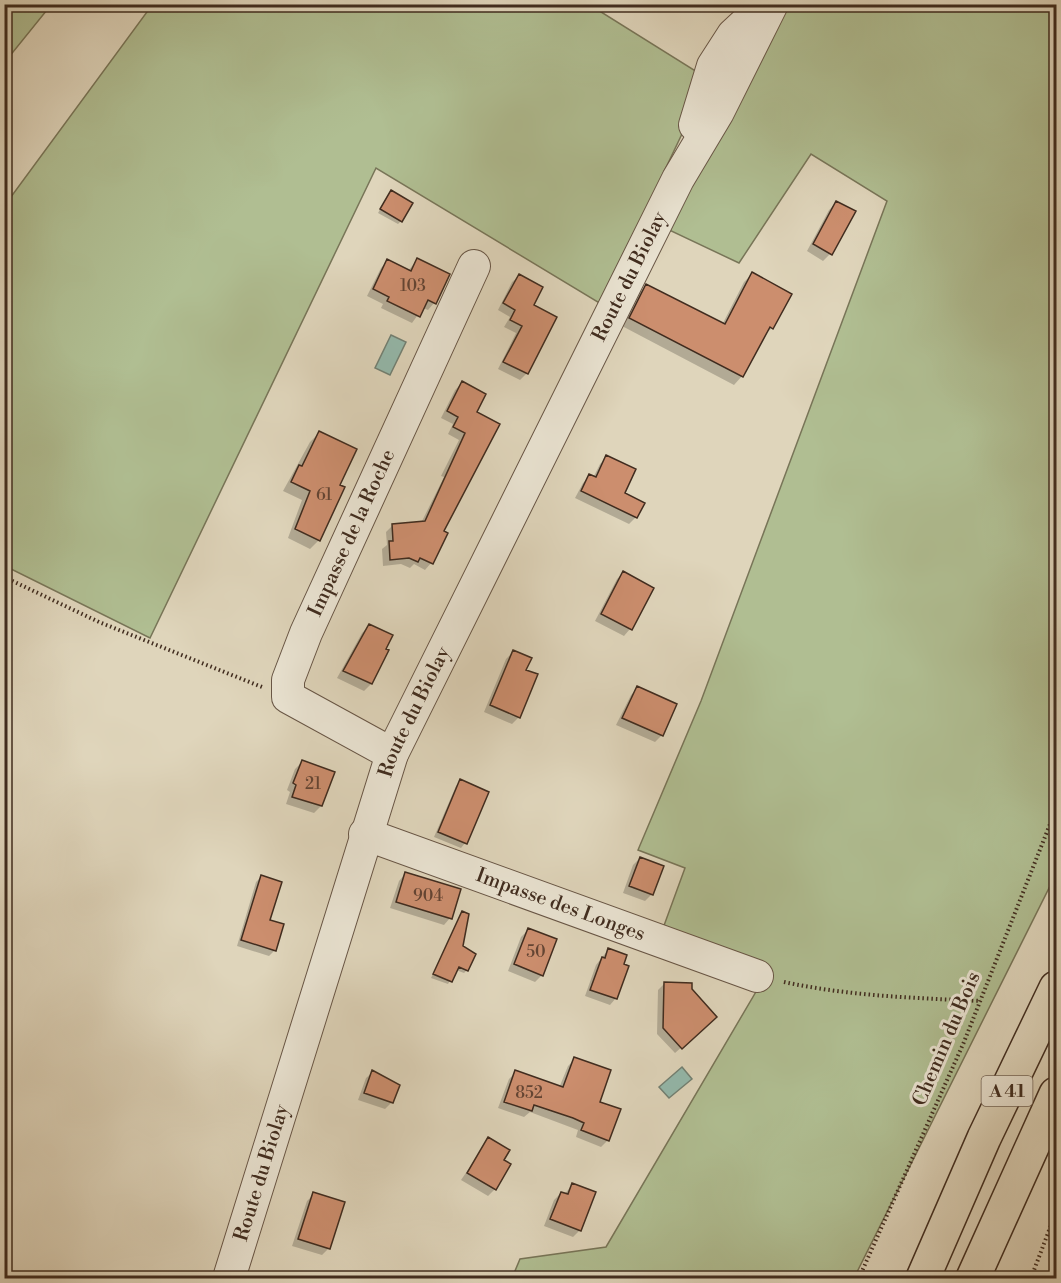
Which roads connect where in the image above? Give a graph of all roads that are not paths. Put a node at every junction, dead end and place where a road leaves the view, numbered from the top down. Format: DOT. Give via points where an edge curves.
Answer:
graph roads {
  1 [pos="766,4"];
  2 [pos="772,4"];
  3 [pos="731,20"];
  4 [pos="734,80"];
  5 [pos="678,179"];
  6 [pos="474,266"];
  7 [pos="392,754"];
  8 [pos="365,834"];
  9 [pos="757,976"];
  10 [pos="1056,988"];
  11 [pos="1056,1094"];
  12 [pos="229,1278"];
  13 [pos="923,1278"];
  14 [pos="973,1278"];
  1 -- 3 [label="street, Route du Biolay"];
  2 -- 4 [label="street, Route du Biolay"];
  3 -- 4 [label="street"];
  3 -- 5 [label="street, Route du Biolay"];
  4 -- 5 [label="street, Route du Biolay"];
  5 -- 7 [label="street, Route du Biolay"];
  6 -- 7 [label="street, Impasse de la Roche" via="288,680 288,697"];
  7 -- 8 [label="street, Route du Biolay"];
  8 -- 9 [label="street, Impasse des Longes"];
  8 -- 12 [label="street, Route du Biolay"];
  10 -- 13 [label="highway, A 41"];
  11 -- 14 [label="highway, A 41"];
}
